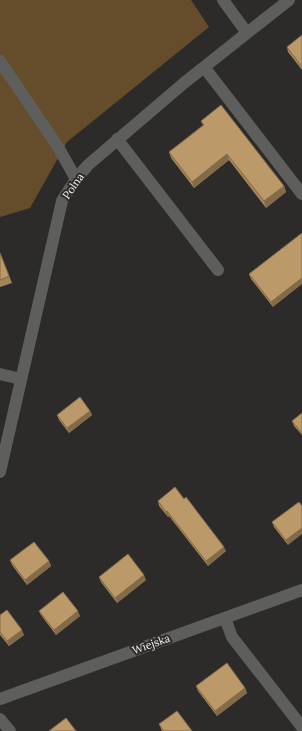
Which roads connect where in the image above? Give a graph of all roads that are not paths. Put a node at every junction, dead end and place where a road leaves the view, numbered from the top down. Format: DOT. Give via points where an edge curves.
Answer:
graph roads {
  1 [pos="223,0"];
  2 [pos="289,0"];
  3 [pos="247,33"];
  4 [pos="0,61"];
  5 [pos="204,67"];
  6 [pos="117,139"];
  7 [pos="76,179"];
  8 [pos="302,194"];
  9 [pos="218,270"];
  10 [pos="0,374"];
  11 [pos="21,379"];
  12 [pos="0,472"];
  13 [pos="302,590"];
  14 [pos="225,618"];
  15 [pos="0,699"];
  16 [pos="0,719"];
  17 [pos="302,727"];
  18 [pos="10,731"];
  1 -- 3 [label="street"];
  2 -- 3 [label="street, Polna"];
  3 -- 5 [label="street, Polna"];
  4 -- 7 [label="street" via="58,147"];
  5 -- 6 [label="street, Polna"];
  5 -- 8 [label="street"];
  6 -- 7 [label="street, Polna"];
  6 -- 9 [label="street"];
  7 -- 11 [label="street, Polna" via="62,201"];
  10 -- 11 [label="street"];
  11 -- 12 [label="street, Polna"];
  13 -- 14 [label="street, Wiejska"];
  14 -- 15 [label="street, Wiejska"];
  14 -- 17 [label="street" via="232,637"];
  16 -- 18 [label="street"];
}
